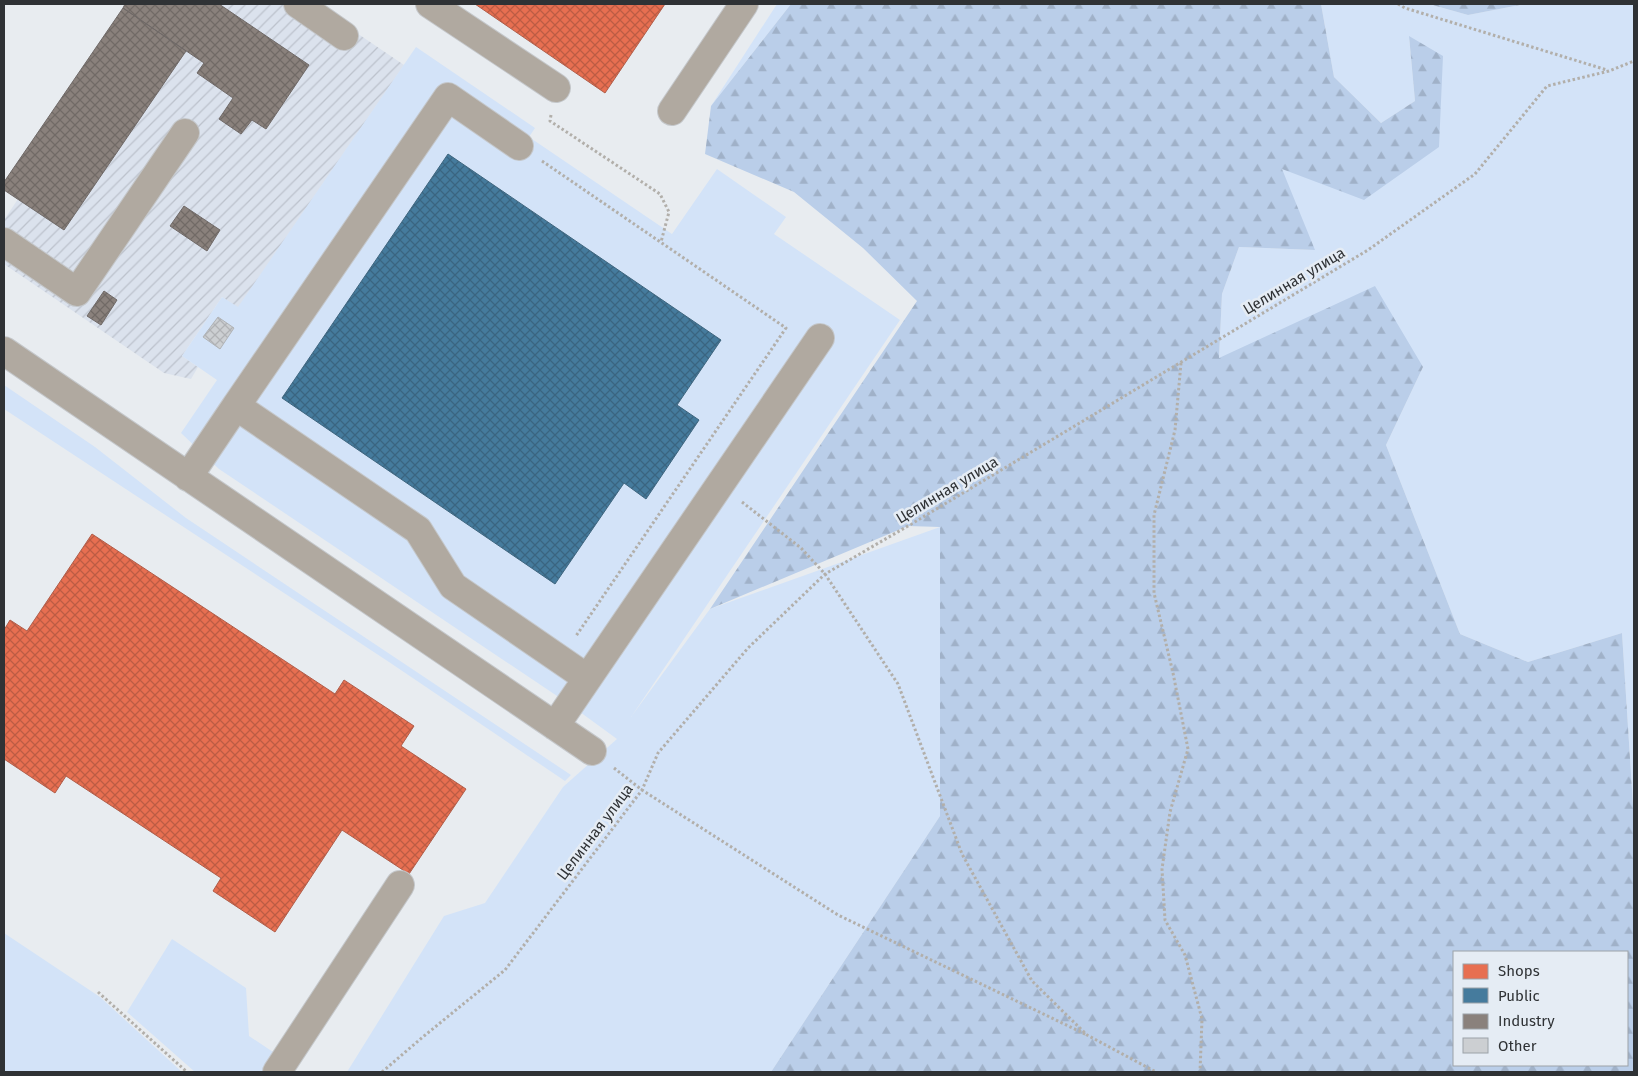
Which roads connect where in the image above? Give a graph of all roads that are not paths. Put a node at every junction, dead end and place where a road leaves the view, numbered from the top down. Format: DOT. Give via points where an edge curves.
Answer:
graph roads {
  1 [pos="298,4"];
  2 [pos="430,4"];
  3 [pos="744,4"];
  4 [pos="344,36"];
  5 [pos="556,88"];
  6 [pos="672,111"];
  7 [pos="185,133"];
  8 [pos="519,146"];
  9 [pos="4,242"];
  10 [pos="820,338"];
  11 [pos="4,351"];
  12 [pos="236,406"];
  13 [pos="188,477"];
  14 [pos="587,678"];
  15 [pos="555,726"];
  16 [pos="592,751"];
  17 [pos="400,885"];
  18 [pos="277,1072"];
  1 -- 4 [label="lane"];
  2 -- 5 [label="lane"];
  3 -- 6 [label="lane"];
  7 -- 9 [label="lane" via="77,292"];
  8 -- 12 [label="lane" via="448,97"];
  10 -- 14 [label="lane"];
  11 -- 13 [label="lane"];
  12 -- 13 [label="lane"];
  12 -- 14 [label="lane" via="418,530 453,586"];
  13 -- 15 [label="lane"];
  14 -- 15 [label="lane"];
  15 -- 16 [label="lane"];
  17 -- 18 [label="lane"];
}
